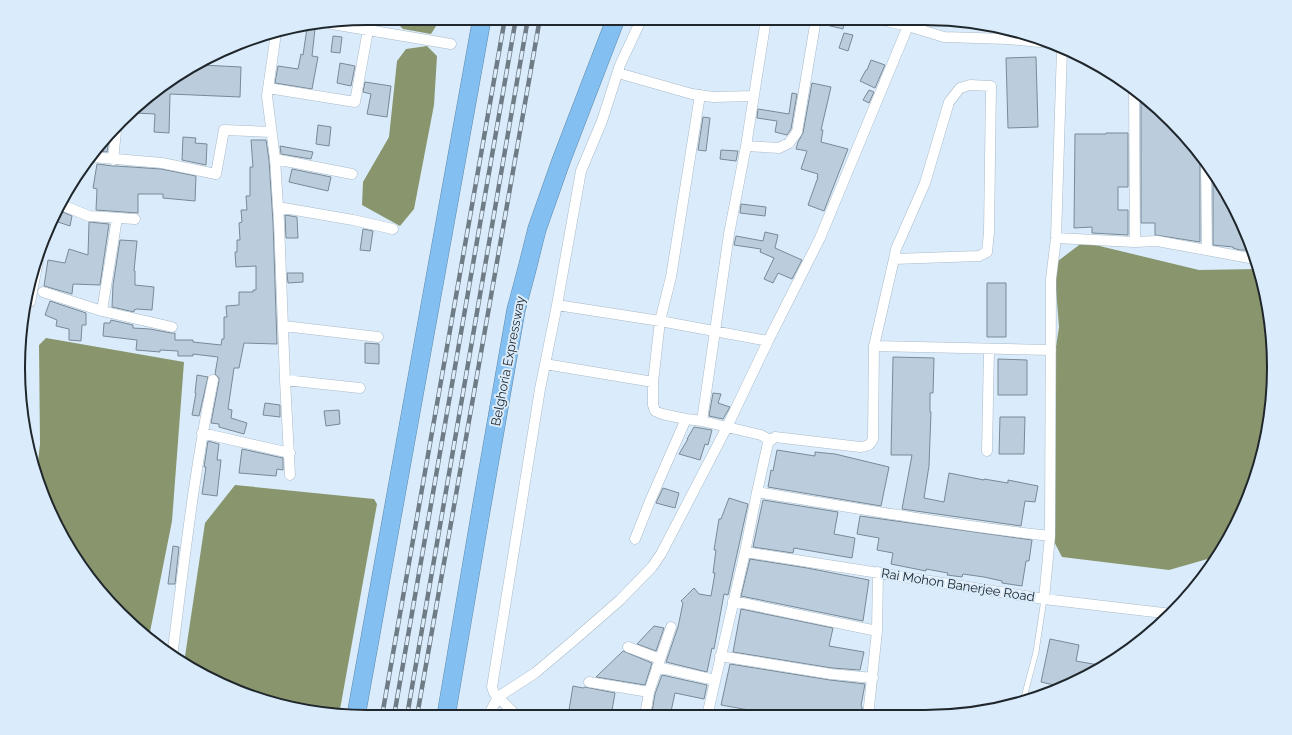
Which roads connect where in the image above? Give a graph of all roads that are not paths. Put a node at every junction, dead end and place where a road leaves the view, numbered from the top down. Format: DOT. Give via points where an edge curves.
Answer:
graph roads {
  1 [pos="481,25"];
  2 [pos="613,25"];
  3 [pos="639,25"];
  4 [pos="765,25"];
  5 [pos="815,25"];
  6 [pos="909,25"];
  7 [pos="913,25"];
  8 [pos="345,26"];
  9 [pos="368,30"];
  10 [pos="275,38"];
  11 [pos="1027,41"];
  12 [pos="451,44"];
  13 [pos="1062,54"];
  14 [pos="618,73"];
  15 [pos="268,88"];
  16 [pos="700,95"];
  17 [pos="754,96"];
  18 [pos="1134,97"];
  19 [pos="271,132"];
  20 [pos="116,136"];
  21 [pos="746,146"];
  22 [pos="97,158"];
  23 [pos="113,160"];
  24 [pos="275,160"];
  25 [pos="1206,173"];
  26 [pos="352,174"];
  27 [pos="65,206"];
  28 [pos="278,207"];
  29 [pos="117,218"];
  30 [pos="135,219"];
  31 [pos="393,229"];
  32 [pos="1056,238"];
  33 [pos="1135,242"];
  34 [pos="1207,250"];
  35 [pos="1249,258"];
  36 [pos="894,259"];
  37 [pos="43,292"];
  38 [pos="557,305"];
  39 [pos="102,311"];
  40 [pos="660,321"];
  41 [pos="284,326"];
  42 [pos="172,327"];
  43 [pos="714,331"];
  44 [pos="378,337"];
  45 [pos="768,341"];
  46 [pos="874,346"];
  47 [pos="988,349"];
  48 [pos="1051,350"];
  49 [pos="545,364"];
  50 [pos="213,380"];
  51 [pos="285,380"];
  52 [pos="653,382"];
  53 [pos="360,388"];
  54 [pos="686,419"];
  55 [pos="702,421"];
  56 [pos="731,428"];
  57 [pos="202,433"];
  58 [pos="765,437"];
  59 [pos="987,451"];
  60 [pos="290,453"];
  61 [pos="290,475"];
  62 [pos="757,492"];
  63 [pos="1050,536"];
  64 [pos="635,539"];
  65 [pos="745,552"];
  66 [pos="878,572"];
  67 [pos="1044,599"];
  68 [pos="733,601"];
  69 [pos="1164,613"];
  70 [pos="671,627"];
  71 [pos="877,631"];
  72 [pos="628,647"];
  73 [pos="173,649"];
  74 [pos="720,656"];
  75 [pos="658,663"];
  76 [pos="873,678"];
  77 [pos="715,680"];
  78 [pos="589,682"];
  79 [pos="649,692"];
  80 [pos="1025,695"];
  81 [pos="501,701"];
  82 [pos="357,710"];
  83 [pos="447,710"];
  84 [pos="493,710"];
  85 [pos="511,710"];
  86 [pos="646,710"];
  87 [pos="708,710"];
  88 [pos="869,710"];
  1 -- 82 [label="highway"];
  2 -- 83 [label="highway, Belghoria Expressway" via="537,229 520,296"];
  3 -- 14 [label="street"];
  4 -- 17 [label="street"];
  5 -- 21 [label="street" via="797,132 789,143 779,148"];
  6 -- 45 [label="street" via="820,238"];
  7 -- 11 [label="street" via="944,37"];
  8 -- 9 [label="street"];
  9 -- 12 [label="street"];
  9 -- 15 [label="street" via="355,102"];
  10 -- 15 [label="street"];
  13 -- 32 [label="street"];
  14 -- 16 [label="street"];
  14 -- 38 [label="street" via="581,171"];
  15 -- 19 [label="street"];
  16 -- 17 [label="street"];
  16 -- 40 [label="street" via="671,277"];
  17 -- 21 [label="street"];
  18 -- 33 [label="street"];
  19 -- 23 [label="street" via="224,130 216,174 162,164"];
  19 -- 24 [label="street"];
  20 -- 23 [label="street"];
  21 -- 43 [label="street"];
  22 -- 23 [label="street"];
  24 -- 26 [label="street"];
  24 -- 28 [label="street"];
  25 -- 34 [label="street"];
  27 -- 29 [label="street" via="89,216"];
  28 -- 31 [label="street"];
  28 -- 41 [label="street"];
  29 -- 30 [label="street"];
  29 -- 39 [label="street"];
  32 -- 33 [label="street"];
  32 -- 48 [label="street" via="1051,279"];
  33 -- 34 [label="street" via="1157,241"];
  34 -- 35 [label="street"];
  36 -- 36 [label="street" via="925,183 950,102 960,88 970,85 991,86 987,252 979,256"];
  36 -- 46 [label="street"];
  37 -- 39 [label="street"];
  38 -- 40 [label="street"];
  38 -- 49 [label="street"];
  39 -- 42 [label="street"];
  40 -- 43 [label="street"];
  40 -- 52 [label="street"];
  41 -- 44 [label="street"];
  41 -- 51 [label="street"];
  43 -- 45 [label="street"];
  43 -- 55 [label="street"];
  45 -- 56 [label="street"];
  46 -- 47 [label="street"];
  46 -- 58 [label="street" via="871,444 860,447"];
  47 -- 48 [label="street"];
  47 -- 59 [label="street"];
  48 -- 63 [label="street"];
  49 -- 52 [label="street"];
  49 -- 81 [label="street" via="492,687"];
  50 -- 57 [label="street"];
  51 -- 53 [label="street"];
  51 -- 60 [label="street"];
  52 -- 54 [label="street" via="655,411"];
  54 -- 55 [label="street"];
  54 -- 64 [label="street"];
  55 -- 56 [label="street"];
  56 -- 58 [label="street"];
  56 -- 81 [label="street" via="652,567 620,600"];
  57 -- 60 [label="street"];
  57 -- 73 [label="street"];
  58 -- 62 [label="street" via="768,443"];
  60 -- 61 [label="street"];
  62 -- 63 [label="street" via="963,525"];
  62 -- 65 [label="street"];
  63 -- 67 [label="street"];
  65 -- 66 [label="street, Rai Mohon Banerjee Road"];
  65 -- 68 [label="street"];
  66 -- 67 [label="street, Rai Mohon Banerjee Road"];
  66 -- 71 [label="street"];
  67 -- 69 [label="street, Rai Mohon Banerjee Road"];
  67 -- 80 [label="lane" via="1036,652"];
  68 -- 71 [label="street"];
  68 -- 74 [label="street"];
  70 -- 75 [label="street"];
  71 -- 76 [label="street"];
  72 -- 75 [label="street"];
  74 -- 76 [label="street" via="831,674"];
  74 -- 77 [label="street"];
  75 -- 77 [label="street"];
  75 -- 79 [label="street"];
  76 -- 88 [label="street"];
  77 -- 87 [label="street"];
  78 -- 79 [label="street"];
  79 -- 86 [label="street"];
  81 -- 84 [label="street"];
  81 -- 85 [label="street"];
}
